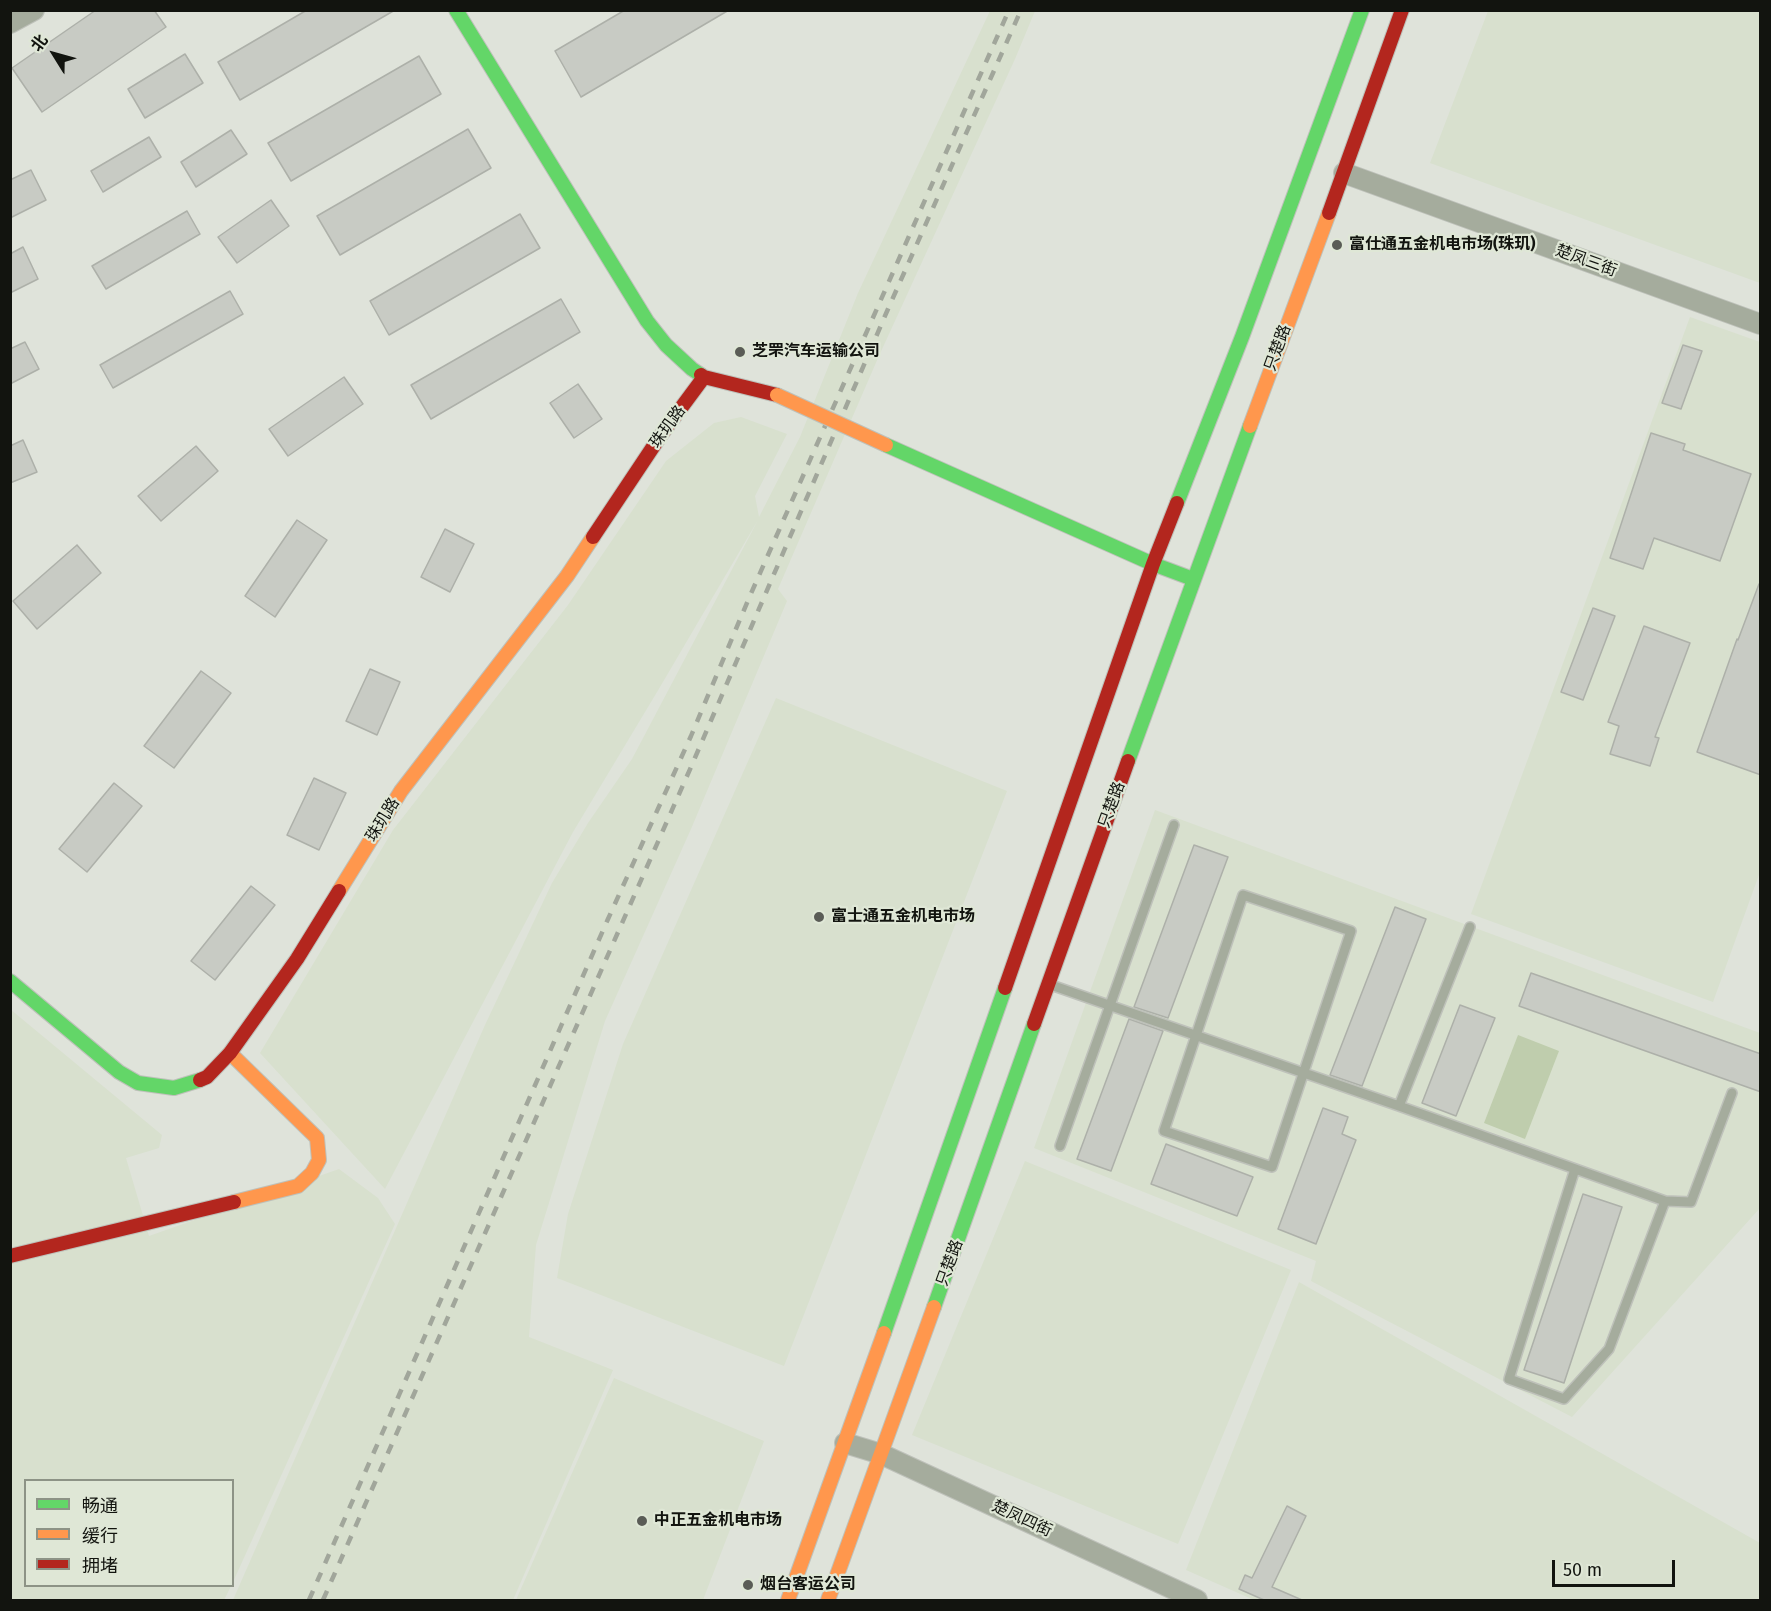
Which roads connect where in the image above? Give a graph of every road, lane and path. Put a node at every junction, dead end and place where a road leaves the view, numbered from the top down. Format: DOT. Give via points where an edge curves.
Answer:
graph roads {
  1 [pos="34,10"];
  2 [pos="456,10"];
  3 [pos="1362,10"];
  4 [pos="1402,10"];
  5 [pos="10,23"];
  6 [pos="1344,173"];
  7 [pos="1761,324"];
  8 [pos="704,377"];
  9 [pos="1153,564"];
  10 [pos="1193,579"];
  11 [pos="1174,825"];
  12 [pos="1470,927"];
  13 [pos="10,981"];
  14 [pos="1048,984"];
  15 [pos="1111,1006"];
  16 [pos="1196,1036"];
  17 [pos="230,1053"];
  18 [pos="1304,1073"];
  19 [pos="1732,1093"];
  20 [pos="1399,1106"];
  21 [pos="1060,1146"];
  22 [pos="1575,1169"];
  23 [pos="1665,1201"];
  24 [pos="10,1256"];
  25 [pos="845,1443"];
  26 [pos="881,1454"];
  27 [pos="788,1600"];
  28 [pos="828,1600"];
  29 [pos="1197,1600"];
  1 -- 5 [label="street"];
  2 -- 8 [label="main road" via="647,321 678,357"];
  3 -- 9 [label="main road" via="1242,338"];
  4 -- 6 [label="main road, 只楚路"];
  6 -- 7 [label="street, 楚凤三街"];
  6 -- 10 [label="main road, 只楚路"];
  8 -- 9 [label="main road, bridge" via="777,395"];
  8 -- 17 [label="main road, 珠玑路" via="567,576 401,791 297,959"];
  9 -- 10 [label="main road"];
  9 -- 25 [label="main road"];
  10 -- 14 [label="main road, 只楚路"];
  11 -- 15 [label="lane"];
  12 -- 20 [label="lane"];
  13 -- 17 [label="main road, 珠玑路" via="138,1083 174,1088 192,1083 207,1077"];
  14 -- 15 [label="lane"];
  14 -- 26 [label="main road, 只楚路"];
  15 -- 16 [label="lane"];
  15 -- 21 [label="lane"];
  16 -- 18 [label="lane"];
  16 -- 18 [label="lane" via="1164,1131 1272,1167"];
  16 -- 18 [label="lane" via="1243,895 1351,931"];
  17 -- 24 [label="main road" via="317,1138 319,1160 312,1173 297,1186"];
  18 -- 20 [label="lane"];
  19 -- 23 [label="lane" via="1691,1202"];
  20 -- 22 [label="lane"];
  22 -- 23 [label="lane"];
  22 -- 23 [label="lane" via="1509,1379 1564,1399 1609,1349"];
  25 -- 26 [label="street, 楚凤四街"];
  25 -- 27 [label="main road"];
  26 -- 28 [label="main road, 只楚路"];
  26 -- 29 [label="street, 楚凤四街"];
}
